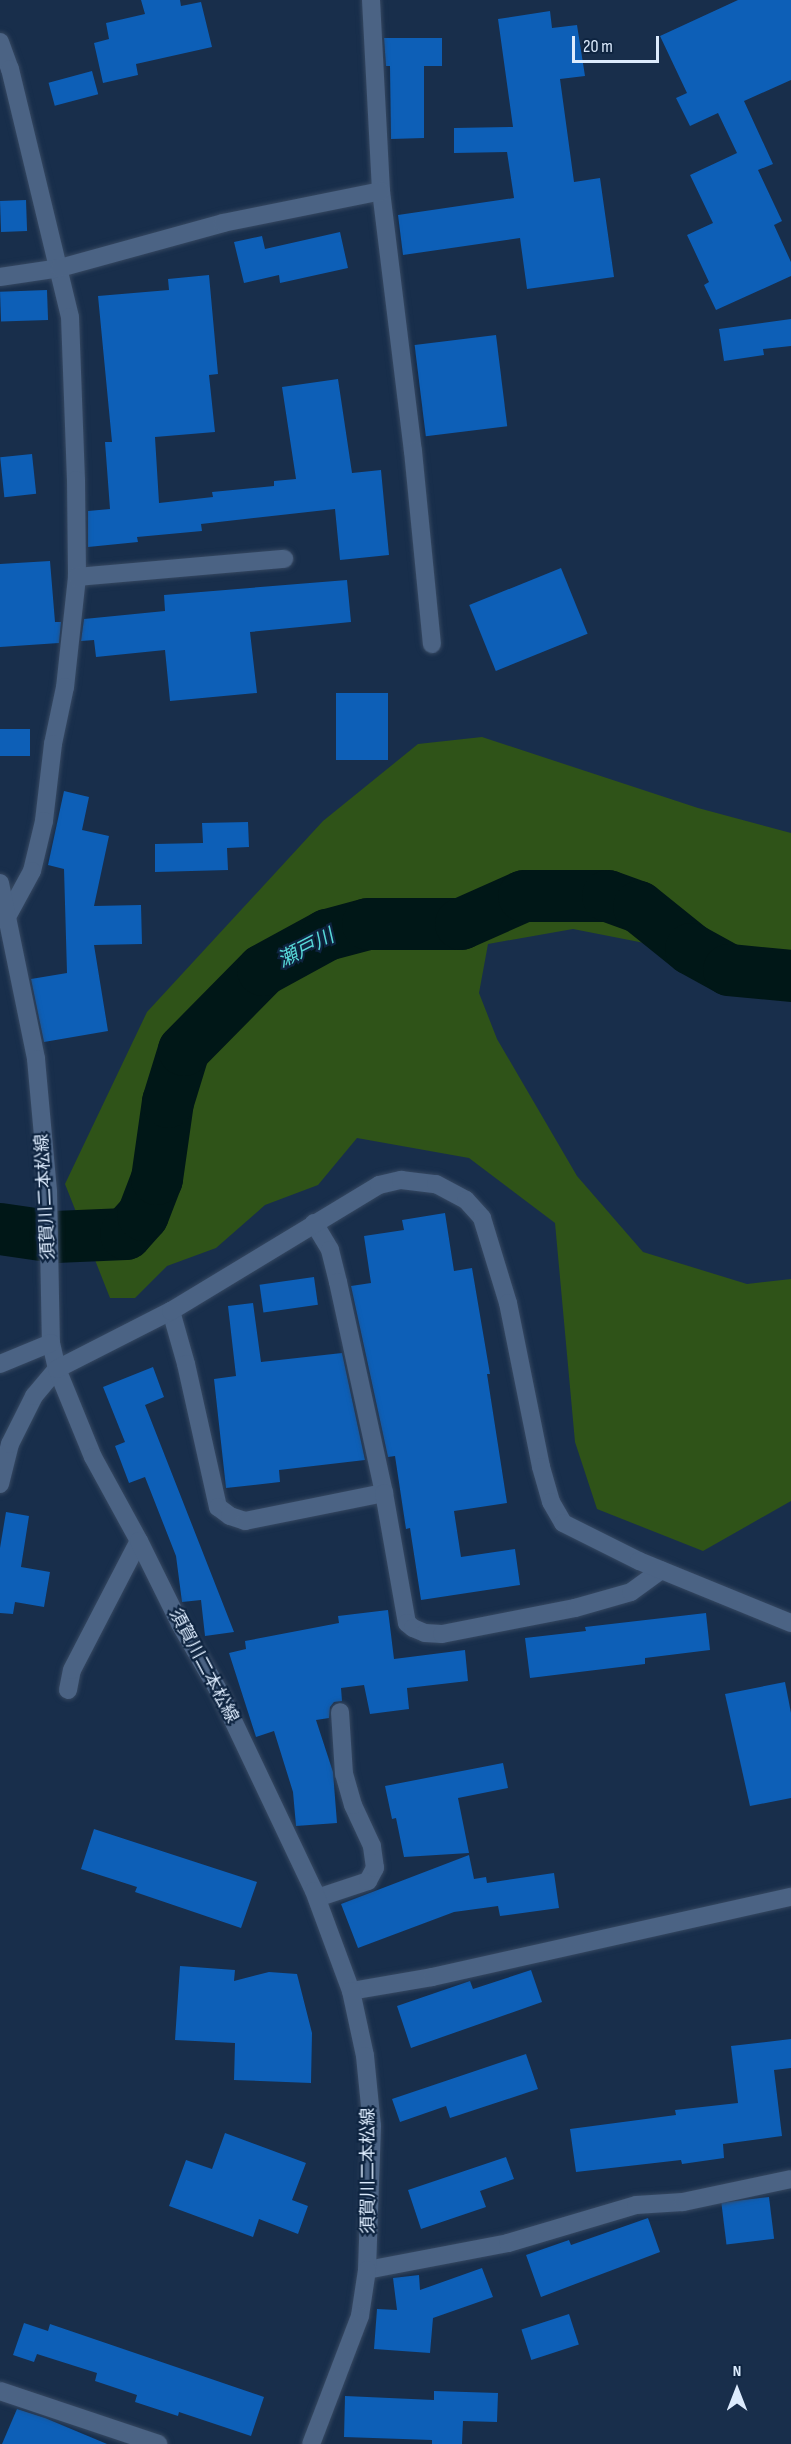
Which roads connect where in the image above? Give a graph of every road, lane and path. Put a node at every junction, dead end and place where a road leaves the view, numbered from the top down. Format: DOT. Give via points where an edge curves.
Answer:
graph roads {
  1 [pos="371,0"];
  2 [pos="0,42"];
  3 [pos="381,191"];
  4 [pos="60,268"];
  5 [pos="0,277"];
  6 [pos="284,559"];
  7 [pos="77,577"];
  8 [pos="432,644"];
  9 [pos="0,883"];
  10 [pos="9,915"];
  11 [pos="315,1223"];
  12 [pos="171,1311"];
  13 [pos="51,1343"];
  14 [pos="0,1364"];
  15 [pos="57,1369"];
  16 [pos="0,1484"];
  17 [pos="384,1493"];
  18 [pos="139,1540"];
  19 [pos="661,1570"];
  20 [pos="791,1623"];
  21 [pos="68,1690"];
  22 [pos="340,1712"];
  23 [pos="791,1897"];
  24 [pos="317,1898"];
  25 [pos="351,1991"];
  26 [pos="791,2179"];
  27 [pos="367,2270"];
  28 [pos="0,2391"];
  29 [pos="158,2444"];
  30 [pos="310,2444"];
  1 -- 3 [label="street"];
  2 -- 4 [label="street"];
  3 -- 4 [label="street" via="223,223"];
  3 -- 8 [label="street"];
  4 -- 5 [label="street"];
  4 -- 7 [label="street" via="70,317 75,397"];
  6 -- 7 [label="street"];
  7 -- 10 [label="street" via="44,821 32,871"];
  9 -- 10 [label="street, 須賀川二本松線"];
  10 -- 13 [label="street, 須賀川二本松線" via="36,1059 48,1191"];
  11 -- 12 [label="street"];
  11 -- 17 [label="street" via="330,1250"];
  11 -- 19 [label="street" via="379,1185 401,1180 435,1184 474,1209 482,1218 508,1304 551,1502 563,1522"];
  12 -- 15 [label="street"];
  12 -- 17 [label="street" via="218,1508 245,1521"];
  13 -- 14 [label="street"];
  13 -- 15 [label="street, 須賀川二本松線"];
  15 -- 16 [label="street" via="34,1396 15,1434"];
  15 -- 18 [label="street, 須賀川二本松線" via="93,1457"];
  17 -- 19 [label="street" via="407,1623 425,1633 442,1635 575,1608 631,1592"];
  18 -- 21 [label="street" via="72,1670"];
  18 -- 24 [label="street, 須賀川二本松線" via="180,1624 220,1693"];
  19 -- 20 [label="street"];
  22 -- 24 [label="street" via="344,1774 352,1805 372,1846 375,1868 368,1881"];
  23 -- 25 [label="street" via="432,1977"];
  24 -- 25 [label="street, 須賀川二本松線"];
  25 -- 27 [label="street, 須賀川二本松線" via="372,2126"];
  26 -- 27 [label="street" via="682,2202 636,2205 508,2243"];
  27 -- 30 [label="street, 須賀川二本松線" via="360,2316"];
  28 -- 29 [label="street"];
}
